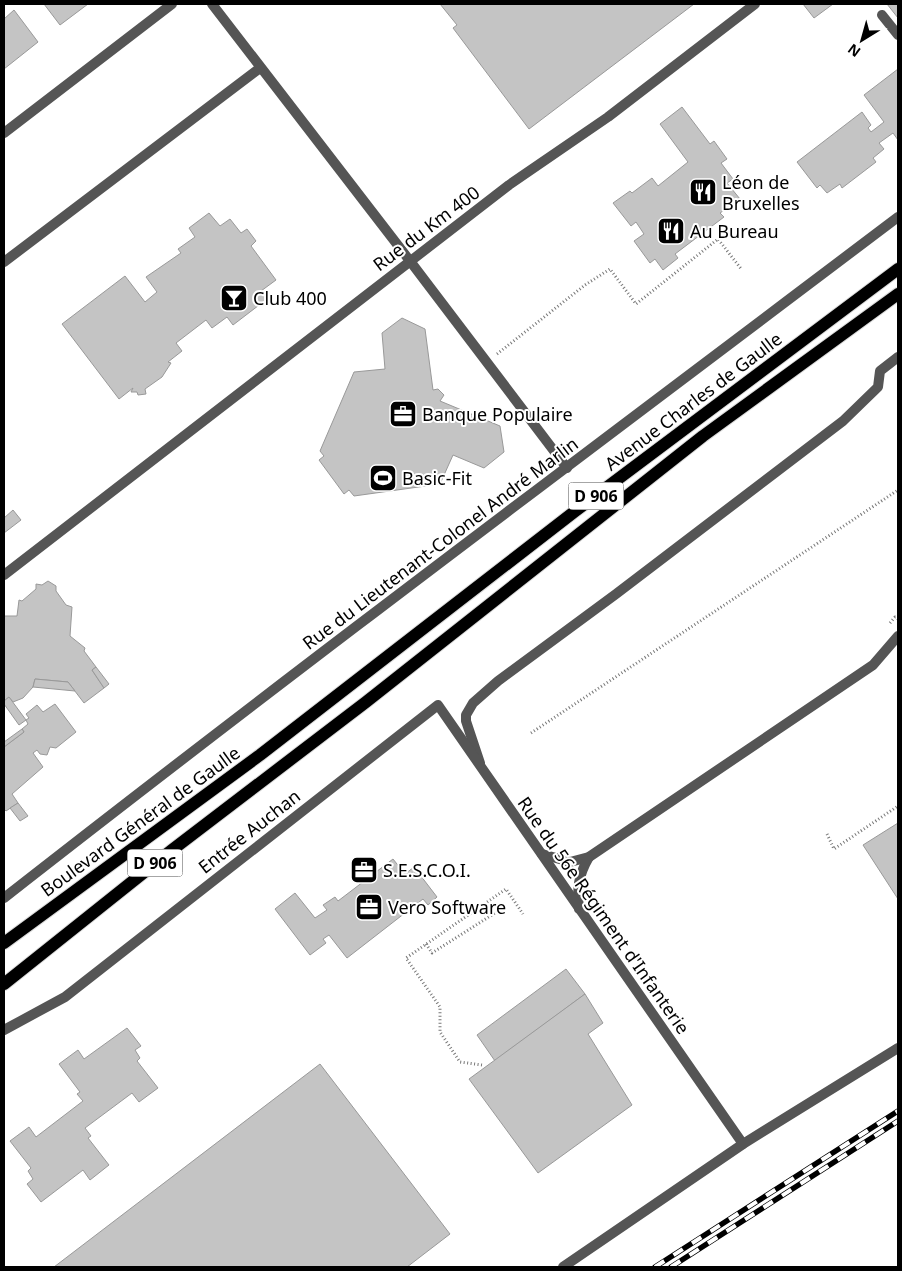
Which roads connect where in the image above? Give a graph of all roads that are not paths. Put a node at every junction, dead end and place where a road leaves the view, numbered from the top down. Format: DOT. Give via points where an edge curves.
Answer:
graph roads {
  1 [pos="172,4"];
  2 [pos="212,4"];
  3 [pos="755,4"];
  4 [pos="882,15"];
  5 [pos="898,35"];
  6 [pos="260,68"];
  7 [pos="4,133"];
  8 [pos="898,217"];
  9 [pos="410,261"];
  10 [pos="4,262"];
  11 [pos="898,269"];
  12 [pos="898,294"];
  13 [pos="898,357"];
  14 [pos="567,468"];
  15 [pos="4,576"];
  16 [pos="898,636"];
  17 [pos="438,705"];
  18 [pos="296,726"];
  19 [pos="481,766"];
  20 [pos="542,854"];
  21 [pos="589,857"];
  22 [pos="4,898"];
  23 [pos="579,909"];
  24 [pos="4,943"];
  25 [pos="4,984"];
  26 [pos="4,1030"];
  27 [pos="898,1048"];
  28 [pos="743,1144"];
  29 [pos="563,1267"];
  1 -- 7 [label="street"];
  2 -- 6 [label="street"];
  3 -- 9 [label="street, Rue du Km 400" via="608,117 509,185"];
  4 -- 5 [label="street"];
  6 -- 9 [label="street"];
  6 -- 10 [label="street"];
  8 -- 14 [label="street, Rue du Lieutenant-Colonel André Marlin"];
  9 -- 14 [label="street"];
  9 -- 15 [label="street, Rue du Km 400"];
  11 -- 18 [label="main road, Avenue Charles de Gaulle / D 906"];
  12 -- 25 [label="main road, Avenue Charles de Gaulle / D 906" via="703,436"];
  13 -- 19 [label="street" via="880,371 878,387 843,420 473,703 466,722"];
  14 -- 22 [label="street, Rue du Lieutenant-Colonel André Marlin" via="227,723"];
  16 -- 21 [label="street" via="873,665"];
  17 -- 19 [label="street, Rue du 56e Régiment d'Infanterie"];
  17 -- 26 [label="street, Entrée Auchan" via="65,997"];
  18 -- 24 [label="main road, Boulevard Général de Gaulle / D 906"];
  19 -- 20 [label="street, Rue du 56e Régiment d'Infanterie"];
  20 -- 21 [label="street" via="570,862"];
  20 -- 23 [label="street, Rue du 56e Régiment d'Infanterie"];
  21 -- 23 [label="street" via="577,884"];
  23 -- 28 [label="street, Rue du 56e Régiment d'Infanterie"];
  27 -- 28 [label="street"];
  28 -- 29 [label="street"];
}
